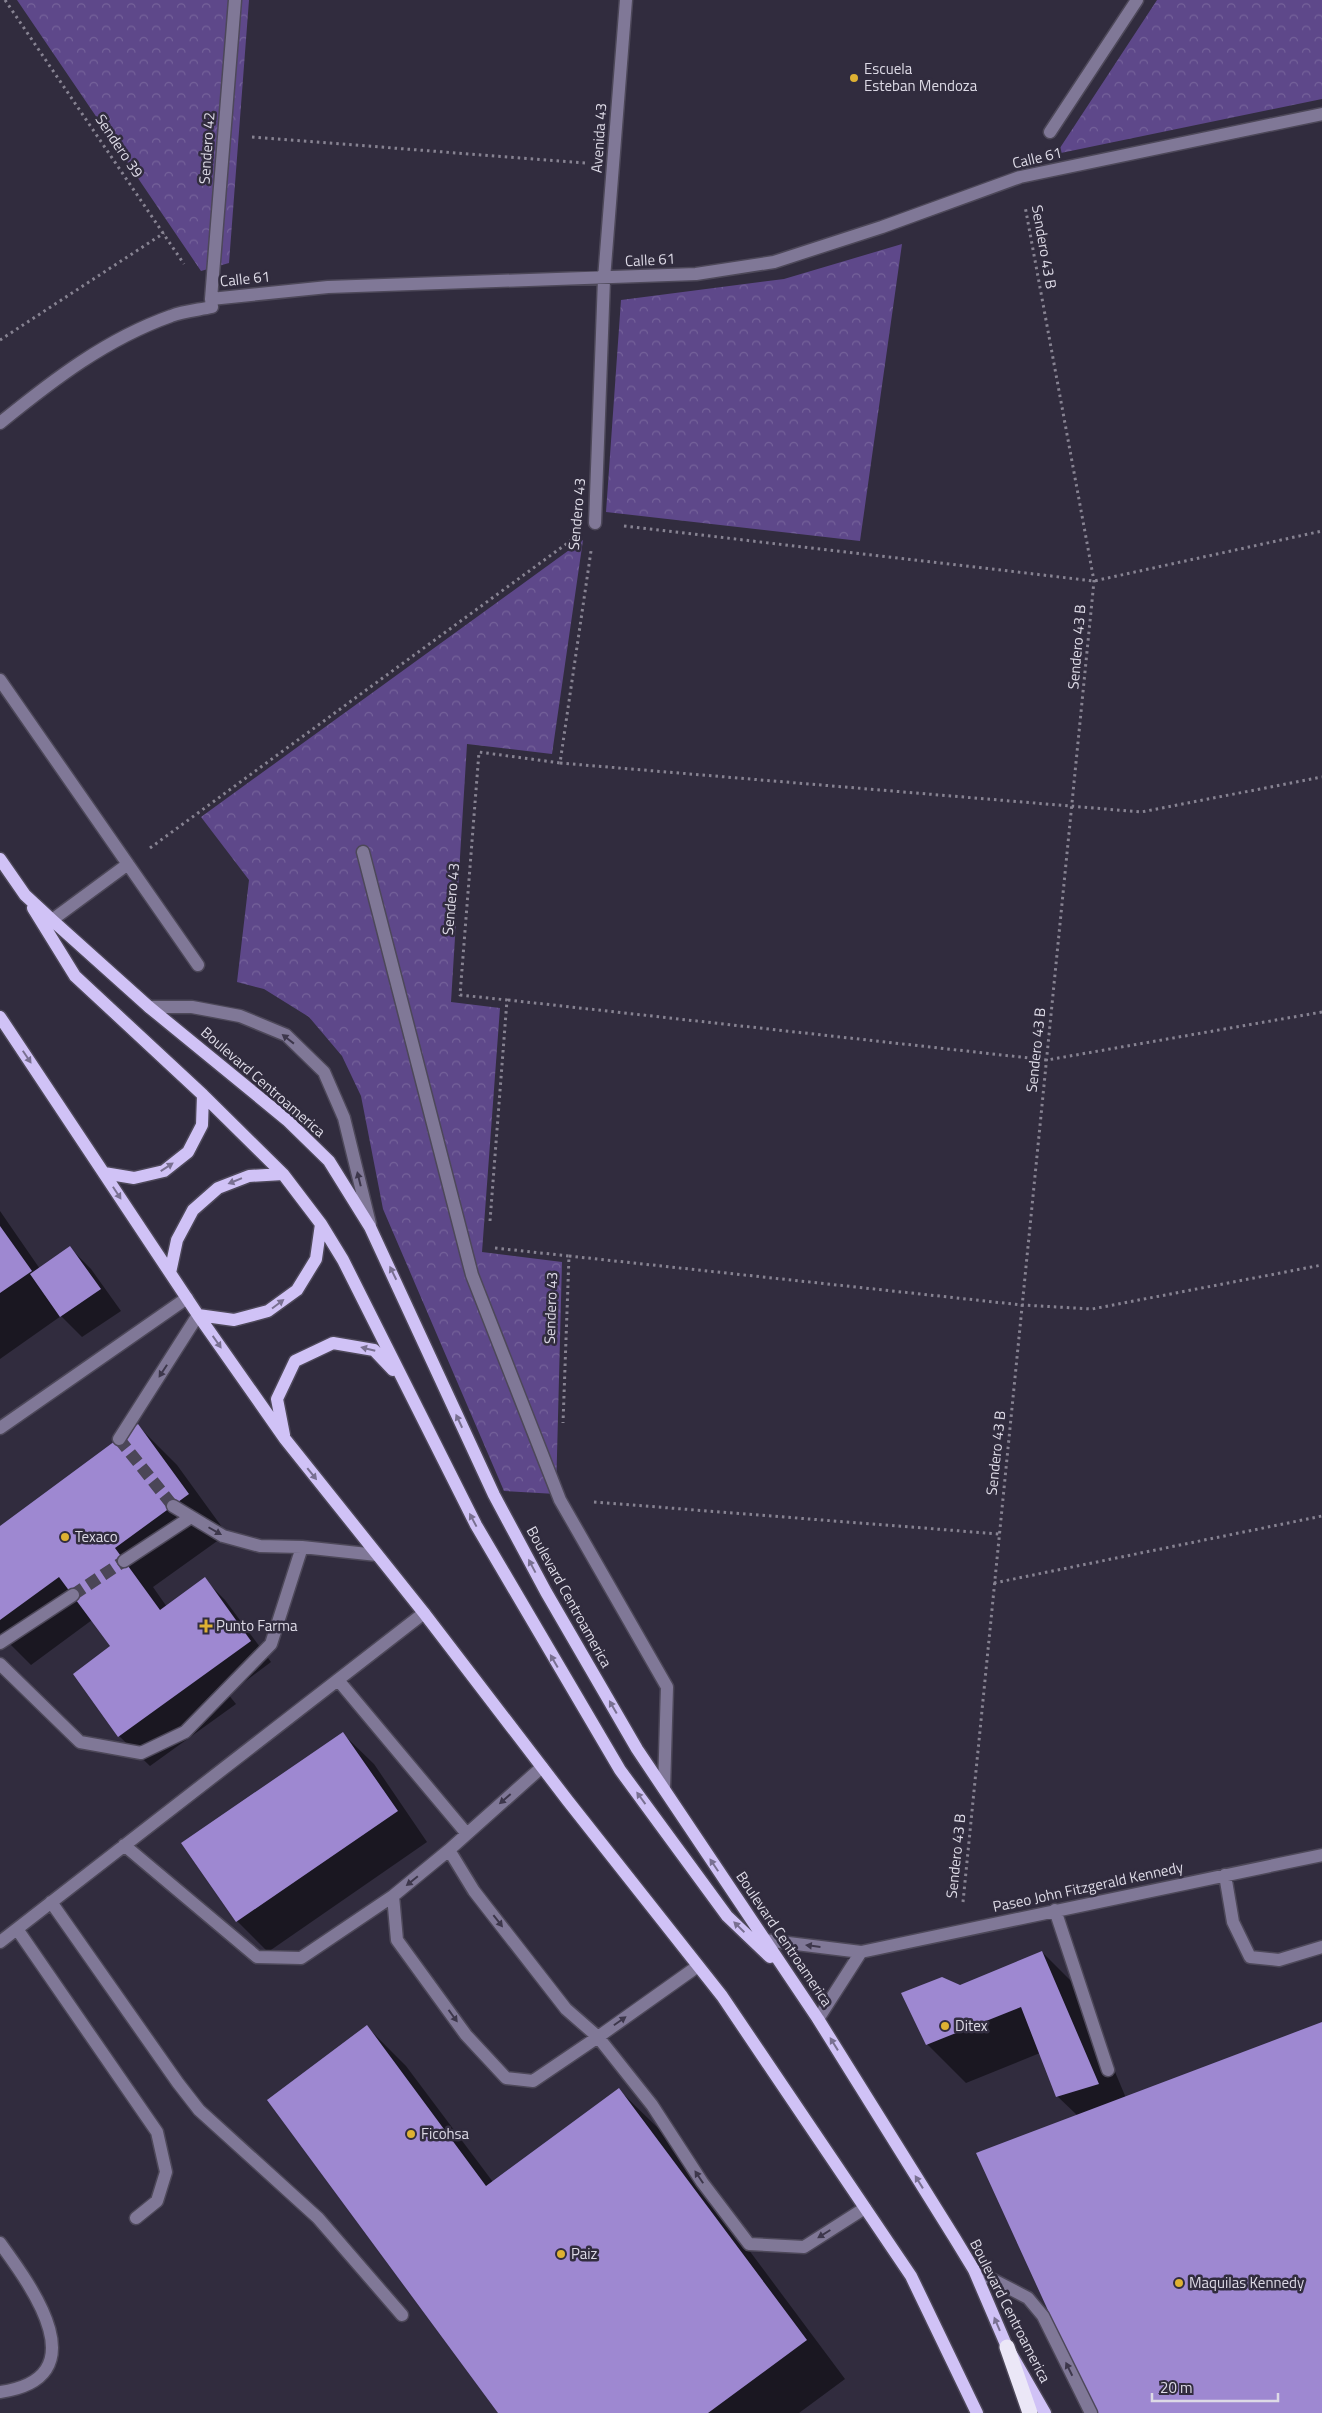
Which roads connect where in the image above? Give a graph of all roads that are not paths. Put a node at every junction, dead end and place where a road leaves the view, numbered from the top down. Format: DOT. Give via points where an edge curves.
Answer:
graph roads {
  1 [pos="235,0"];
  2 [pos="626,0"];
  3 [pos="1137,0"];
  4 [pos="1322,114"];
  5 [pos="1050,132"];
  6 [pos="604,279"];
  7 [pos="211,299"];
  8 [pos="0,423"];
  9 [pos="594,523"];
  10 [pos="0,680"];
  11 [pos="363,852"];
  12 [pos="0,859"];
  13 [pos="128,864"];
  14 [pos="25,896"];
  15 [pos="52,920"];
  16 [pos="198,965"];
  17 [pos="149,1007"];
  18 [pos="0,1017"];
  19 [pos="203,1095"];
  20 [pos="104,1173"];
  21 [pos="283,1174"];
  22 [pos="321,1224"];
  23 [pos="370,1227"];
  24 [pos="170,1273"];
  25 [pos="187,1298"];
  26 [pos="198,1315"];
  27 [pos="402,1381"];
  28 [pos="0,1428"];
  29 [pos="119,1439"];
  30 [pos="285,1439"];
  31 [pos="173,1506"];
  32 [pos="191,1517"];
  33 [pos="302,1547"];
  34 [pos="377,1555"];
  35 [pos="124,1561"];
  36 [pos="73,1595"];
  37 [pos="424,1613"];
  38 [pos="0,1643"];
  39 [pos="0,1664"];
  40 [pos="338,1680"];
  41 [pos="542,1767"];
  42 [pos="664,1789"];
  43 [pos="467,1834"];
  44 [pos="124,1845"];
  45 [pos="449,1850"];
  46 [pos="1322,1855"];
  47 [pos="1225,1875"];
  48 [pos="393,1896"];
  49 [pos="50,1902"];
  50 [pos="1055,1910"];
  51 [pos="17,1929"];
  52 [pos="764,1940"];
  53 [pos="0,1942"];
  54 [pos="1322,1947"];
  55 [pos="861,1952"];
  56 [pos="698,1966"];
  57 [pos="787,1973"];
  58 [pos="818,2020"];
  59 [pos="598,2037"];
  60 [pos="1108,2070"];
  61 [pos="865,2208"];
  62 [pos="136,2218"];
  63 [pos="0,2243"];
  64 [pos="974,2270"];
  65 [pos="402,2315"];
  66 [pos="1007,2347"];
  67 [pos="0,2392"];
  68 [pos="977,2413"];
  69 [pos="1030,2413"];
  70 [pos="1045,2413"];
  71 [pos="1091,2413"];
  1 -- 7 [label="street, Sendero 42"];
  2 -- 6 [label="street, Avenida 43"];
  3 -- 5 [label="street"];
  4 -- 6 [label="street, Calle 61" via="1020,177 774,262 696,274"];
  6 -- 7 [label="street, Calle 61" via="328,287"];
  6 -- 9 [label="street, Sendero 43"];
  7 -- 8 [label="street, Calle 61" via="212,307 171,316 110,343 56,377"];
  10 -- 13 [label="street"];
  11 -- 42 [label="street" via="472,1275 560,1500 667,1687"];
  12 -- 14 [label="main road, Boulevard Centroamerica"];
  13 -- 15 [label="street"];
  13 -- 16 [label="street"];
  14 -- 15 [label="main road, Boulevard Centroamerica"];
  14 -- 19 [label="main road" via="75,976"];
  15 -- 17 [label="main road, Boulevard Centroamerica"];
  17 -- 23 [label="main road, Boulevard Centroamerica" via="287,1120 315,1147 329,1161"];
  23 -- 17 [label="street, one-way" via="344,1118 324,1072 286,1036 240,1016 192,1007"];
  18 -- 20 [label="main road, one-way"];
  20 -- 19 [label="main road, one-way" via="134,1178 164,1171 176,1162 188,1152 202,1125"];
  19 -- 21 [label="main road"];
  20 -- 24 [label="main road, one-way"];
  21 -- 22 [label="main road"];
  21 -- 24 [label="main road, one-way" via="249,1176 218,1188 193,1210 177,1240"];
  26 -- 22 [label="main road, one-way" via="234,1320 276,1306 297,1290 316,1259"];
  22 -- 27 [label="main road" via="343,1260"];
  42 -- 23 [label="main road, Boulevard Centroamerica, one-way" via="550,1600 494,1495"];
  24 -- 25 [label="main road"];
  25 -- 26 [label="main road"];
  25 -- 28 [label="street"];
  26 -- 29 [label="street, one-way"];
  26 -- 30 [label="main road, one-way"];
  27 -- 30 [label="main road, one-way" via="374,1350 333,1343 295,1361 277,1399"];
  57 -- 27 [label="main road, one-way" via="727,1916 620,1770 476,1525"];
  30 -- 34 [label="main road, one-way"];
  31 -- 32 [label="street"];
  32 -- 33 [label="street, one-way" via="224,1536 260,1546"];
  32 -- 35 [label="street"];
  33 -- 34 [label="street"];
  33 -- 39 [label="street" via="271,1644 185,1732 141,1753 80,1742"];
  34 -- 37 [label="main road"];
  36 -- 38 [label="street"];
  37 -- 40 [label="street"];
  37 -- 41 [label="main road"];
  40 -- 43 [label="street"];
  40 -- 44 [label="street"];
  41 -- 43 [label="street, one-way"];
  41 -- 56 [label="main road"];
  52 -- 42 [label="main road, Boulevard Centroamerica, one-way"];
  43 -- 45 [label="street"];
  44 -- 48 [label="street" via="257,1956 301,1958"];
  44 -- 49 [label="street"];
  45 -- 48 [label="street, one-way"];
  45 -- 59 [label="street, one-way" via="474,1891 566,2009"];
  46 -- 47 [label="street, Paseo John Fitzgerald Kennedy"];
  47 -- 50 [label="street, Paseo John Fitzgerald Kennedy"];
  47 -- 54 [label="street" via="1233,1922 1250,1957 1279,1960"];
  48 -- 59 [label="street, one-way" via="397,1940 466,2035 506,2078 533,2081"];
  49 -- 51 [label="street"];
  49 -- 65 [label="street" via="199,2110 318,2218"];
  50 -- 55 [label="street, Paseo John Fitzgerald Kennedy"];
  50 -- 60 [label="street"];
  51 -- 53 [label="street"];
  51 -- 62 [label="street" via="157,2132 166,2172 157,2201"];
  55 -- 52 [label="street, Paseo John Fitzgerald Kennedy, one-way"];
  52 -- 57 [label="main road, Boulevard Centroamerica"];
  55 -- 58 [label="street"];
  59 -- 56 [label="street, one-way"];
  56 -- 61 [label="main road" via="722,1996"];
  57 -- 58 [label="main road, Boulevard Centroamerica"];
  64 -- 58 [label="main road, Boulevard Centroamerica, one-way"];
  61 -- 59 [label="street, one-way" via="804,2247 749,2244 702,2182 652,2105"];
  61 -- 68 [label="main road" via="911,2276"];
  63 -- 67 [label="street" via="28,2281 50,2324 53,2352 43,2374 18,2390"];
  66 -- 64 [label="main road, Boulevard Centroamerica, one-way"];
  71 -- 64 [label="street, one-way" via="1043,2316 1028,2298"];
  66 -- 69 [label="highway"];
  66 -- 70 [label="main road, Boulevard Centroamerica"];
}
